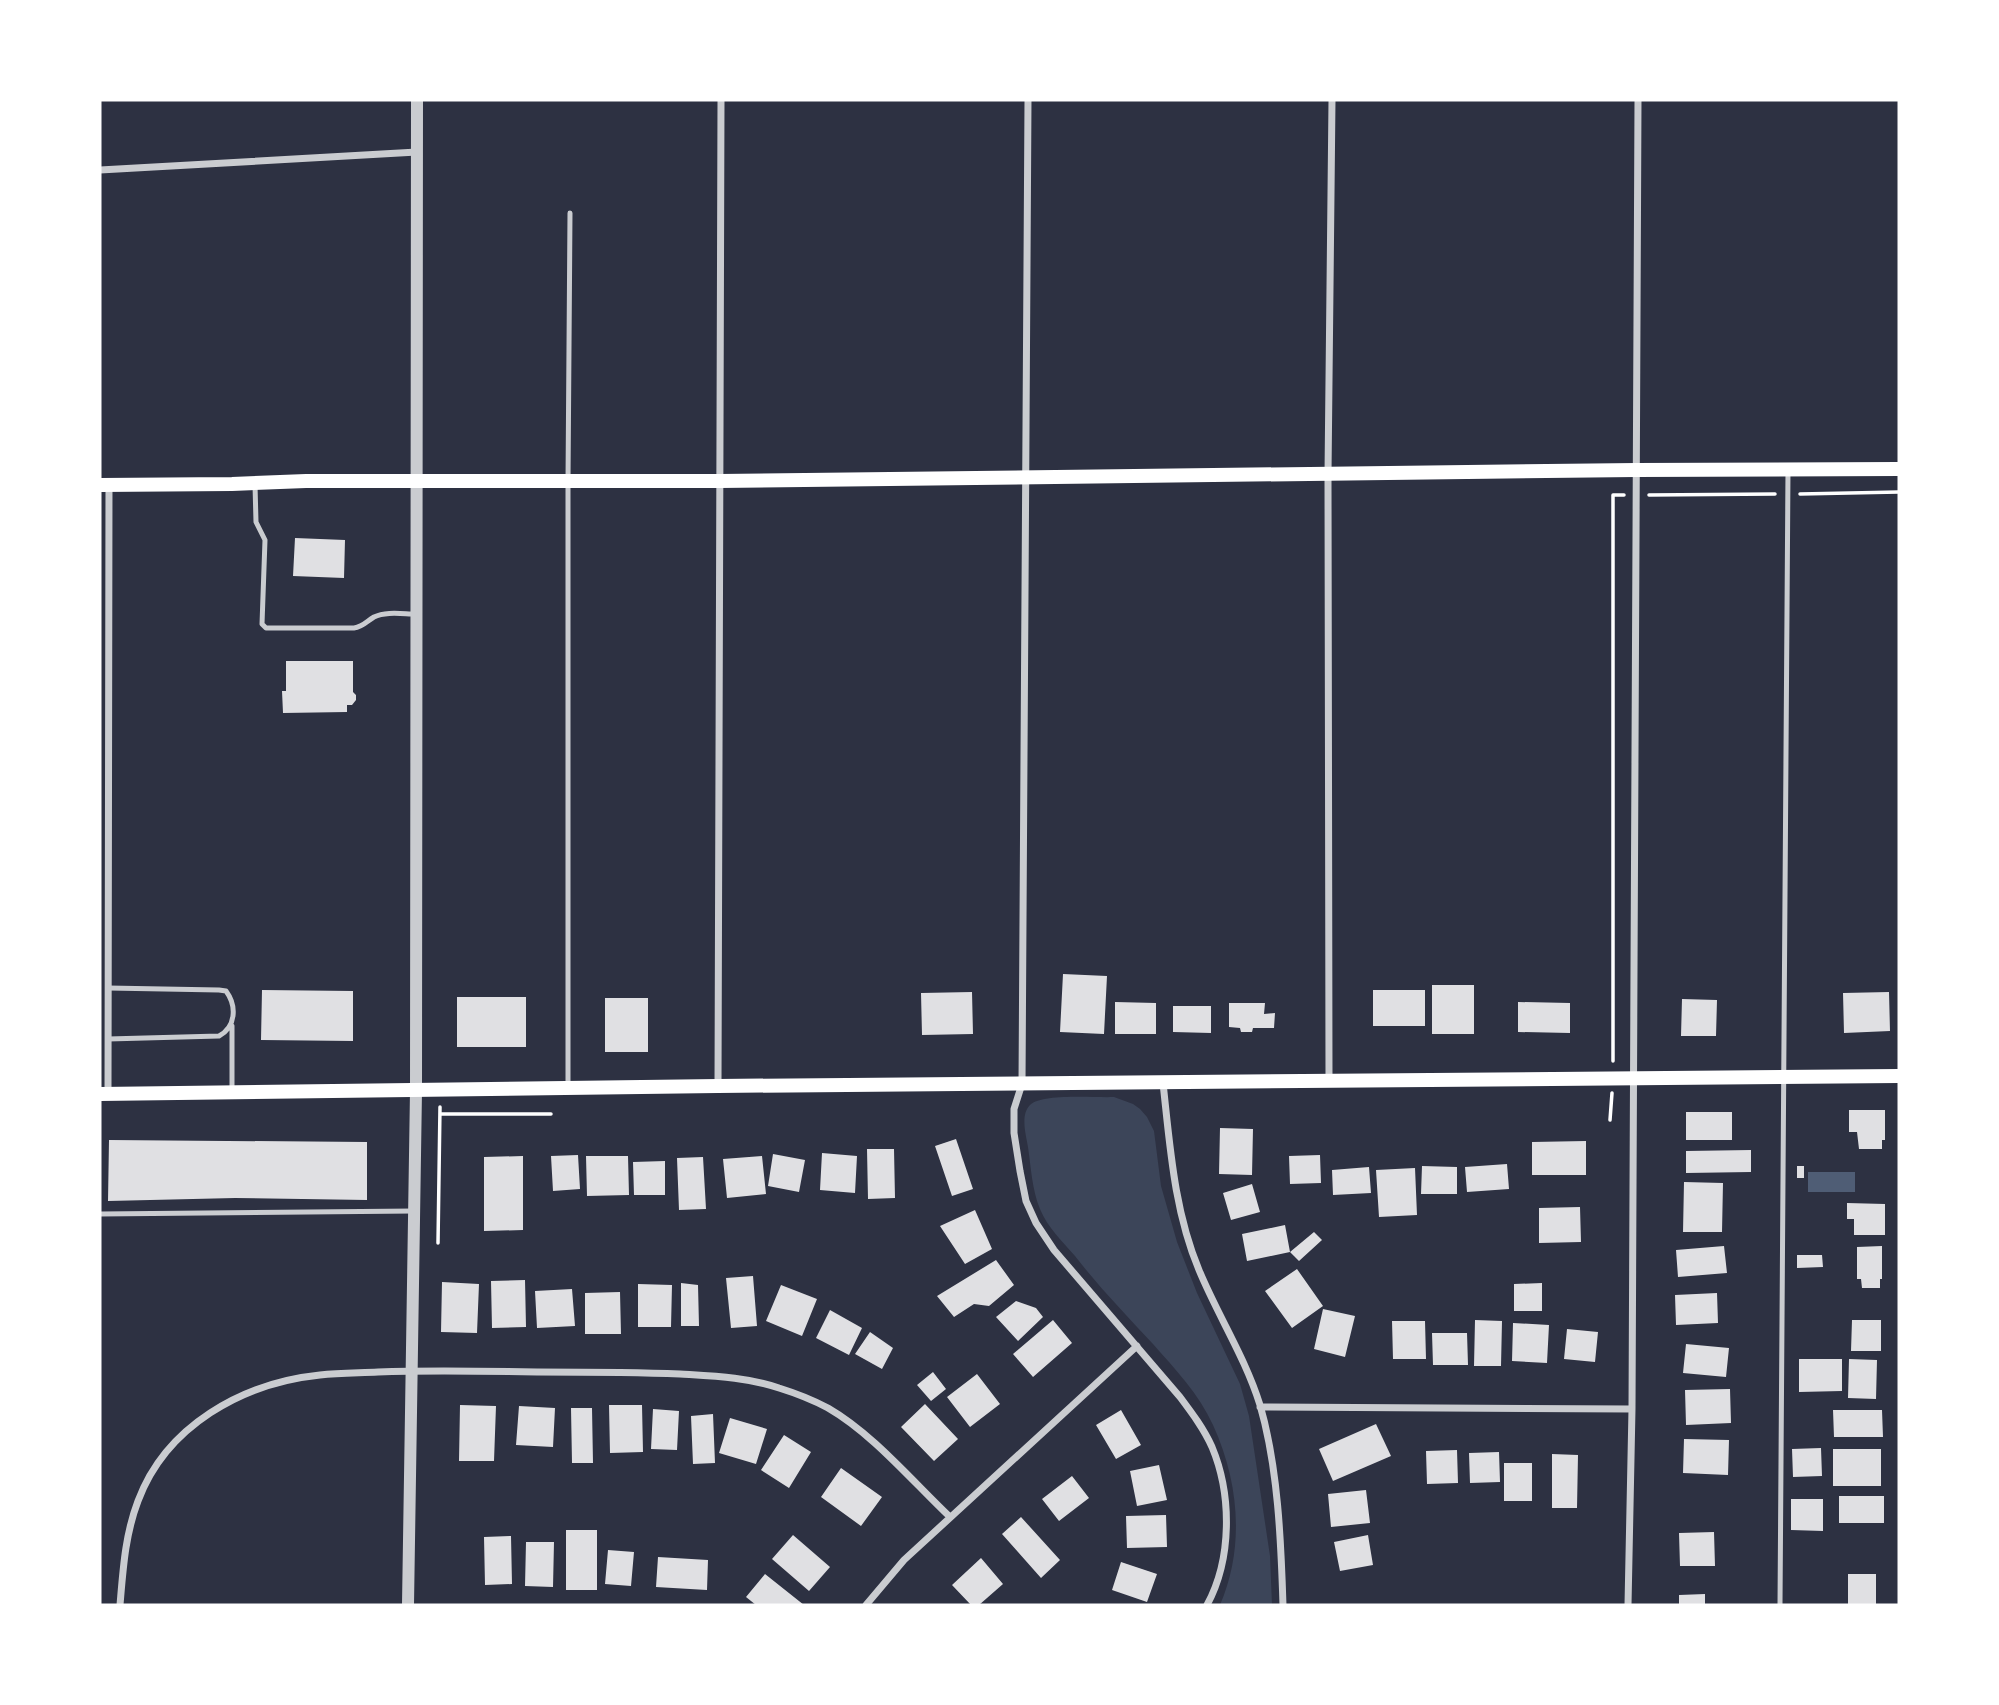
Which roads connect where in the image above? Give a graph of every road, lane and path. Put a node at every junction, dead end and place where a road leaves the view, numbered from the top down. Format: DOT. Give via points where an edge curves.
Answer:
graph roads {
  1 [pos="417,100"];
  2 [pos="721,100"];
  3 [pos="1028,100"];
  4 [pos="1332,100"];
  5 [pos="1638,100"];
  6 [pos="417,152"];
  7 [pos="100,170"];
  8 [pos="570,213"];
  9 [pos="1899,469"];
  10 [pos="1636,470"];
  11 [pos="1788,470"];
  12 [pos="1328,474"];
  13 [pos="1025,477"];
  14 [pos="416,480"];
  15 [pos="720,481"];
  16 [pos="255,482"];
  17 [pos="568,482"];
  18 [pos="104,485"];
  19 [pos="1899,492"];
  20 [pos="1788,494"];
  21 [pos="1636,495"];
  22 [pos="416,614"];
  23 [pos="108,988"];
  24 [pos="232,1024"];
  25 [pos="108,1039"];
  26 [pos="1899,1076"];
  27 [pos="1784,1077"];
  28 [pos="1613,1079"];
  29 [pos="1634,1079"];
  30 [pos="1329,1081"];
  31 [pos="1163,1082"];
  32 [pos="1022,1083"];
  33 [pos="718,1086"];
  34 [pos="568,1088"];
  35 [pos="416,1091"];
  36 [pos="232,1093"];
  37 [pos="104,1094"];
  38 [pos="440,1114"];
  39 [pos="551,1114"];
  40 [pos="1610,1120"];
  41 [pos="414,1212"];
  42 [pos="100,1214"];
  43 [pos="438,1243"];
  44 [pos="1137,1346"];
  45 [pos="411,1371"];
  46 [pos="1260,1407"];
  47 [pos="1632,1409"];
  48 [pos="950,1517"];
  49 [pos="120,1605"];
  50 [pos="408,1605"];
  51 [pos="866,1605"];
  52 [pos="1207,1605"];
  53 [pos="1283,1605"];
  54 [pos="1628,1605"];
  55 [pos="1780,1605"];
  1 -- 6 [label="street"];
  2 -- 15 [label="street"];
  3 -- 13 [label="street"];
  4 -- 12 [label="street"];
  5 -- 10 [label="street"];
  6 -- 7 [label="street"];
  6 -- 14 [label="street"];
  8 -- 17 [label="lane"];
  9 -- 11 [label="main road"];
  10 -- 11 [label="main road"];
  10 -- 12 [label="main road"];
  10 -- 21 [label="street"];
  11 -- 20 [label="lane"];
  12 -- 13 [label="main road"];
  12 -- 30 [label="street"];
  13 -- 15 [label="main road"];
  13 -- 32 [label="street"];
  14 -- 16 [label="main road"];
  14 -- 17 [label="main road"];
  14 -- 22 [label="street"];
  15 -- 17 [label="main road"];
  15 -- 33 [label="street"];
  16 -- 18 [label="main road"];
  16 -- 22 [label="lane" via="254,514 265,540 262,624 266,628 354,628 384,614"];
  17 -- 34 [label="lane"];
  18 -- 23 [label="street"];
  19 -- 20 [label="path"];
  20 -- 21 [label="path"];
  20 -- 27 [label="lane"];
  21 -- 28 [label="path" via="1613,495"];
  21 -- 29 [label="street"];
  22 -- 35 [label="street"];
  23 -- 24 [label="lane" via="226,991 233,1009"];
  23 -- 25 [label="street"];
  24 -- 25 [label="lane" via="219,1037"];
  24 -- 36 [label="lane"];
  25 -- 37 [label="street"];
  26 -- 27 [label="main road"];
  27 -- 29 [label="main road"];
  27 -- 55 [label="lane"];
  28 -- 29 [label="main road"];
  28 -- 30 [label="main road"];
  28 -- 40 [label="path"];
  29 -- 47 [label="street"];
  30 -- 31 [label="main road"];
  31 -- 32 [label="main road"];
  31 -- 46 [label="street" via="1171,1162 1190,1246"];
  32 -- 33 [label="main road"];
  32 -- 44 [label="street" via="1014,1109 1014,1133 1026,1201 1054,1250"];
  33 -- 34 [label="main road"];
  34 -- 35 [label="main road"];
  35 -- 36 [label="main road"];
  35 -- 38 [label="path" via="440,1104"];
  35 -- 41 [label="street"];
  36 -- 37 [label="main road"];
  38 -- 39 [label="path"];
  38 -- 43 [label="path"];
  41 -- 42 [label="lane"];
  41 -- 45 [label="street"];
  44 -- 48 [label="street"];
  44 -- 52 [label="street" via="1198,1422 1220,1477 1226,1541"];
  45 -- 48 [label="street" via="654,1373 752,1380 828,1409 875,1444"];
  45 -- 49 [label="street" via="319,1375 283,1382 243,1395 196,1421 169,1449 139,1499 128,1536"];
  45 -- 50 [label="street"];
  46 -- 47 [label="street"];
  46 -- 53 [label="street" via="1276,1497"];
  47 -- 54 [label="street"];
  48 -- 51 [label="street" via="904,1560"];
}
